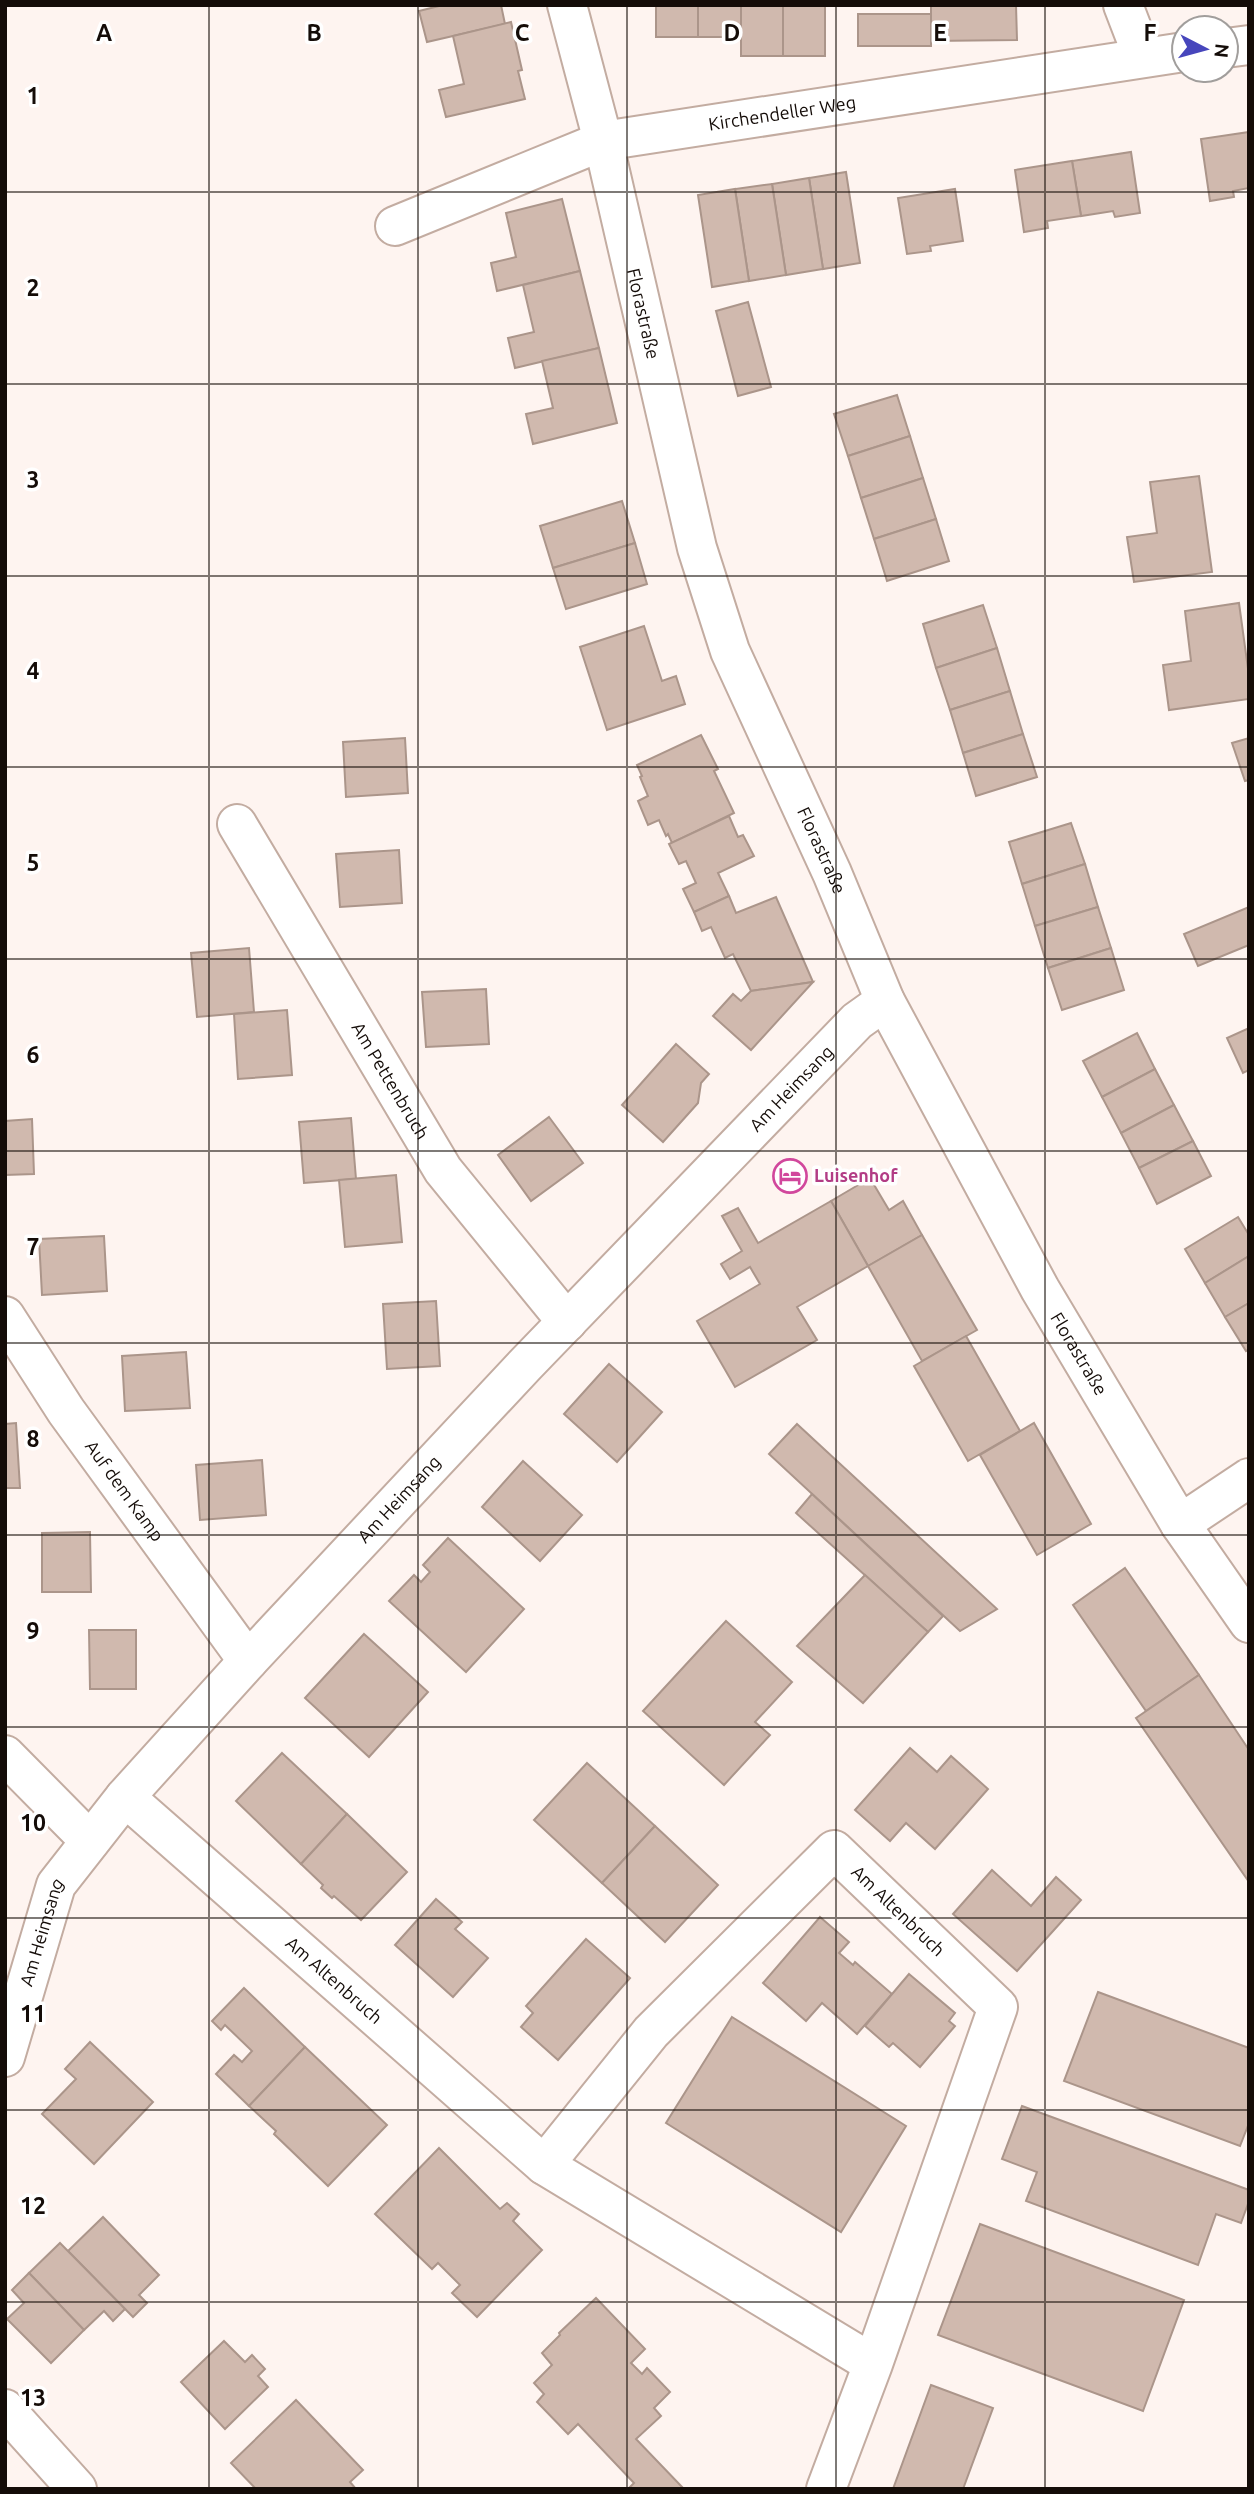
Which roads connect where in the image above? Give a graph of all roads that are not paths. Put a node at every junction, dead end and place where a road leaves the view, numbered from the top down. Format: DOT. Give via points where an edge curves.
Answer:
graph roads {
  1 [pos="567,5"];
  2 [pos="1123,5"];
  3 [pos="1170,54"];
  4 [pos="1143,57"];
  5 [pos="603,141"];
  6 [pos="395,226"];
  7 [pos="237,824"];
  8 [pos="885,1001"];
  9 [pos="5,1316"];
  10 [pos="567,1322"];
  11 [pos="1249,1478"];
  12 [pos="1180,1524"];
  13 [pos="1249,1623"];
  14 [pos="248,1661"];
  15 [pos="5,1755"];
  16 [pos="125,1797"];
  17 [pos="90,1841"];
  18 [pos="5,2057"];
  19 [pos="544,2165"];
  20 [pos="873,2364"];
  21 [pos="5,2409"];
  22 [pos="77,2489"];
  23 [pos="826,2489"];
  1 -- 5 [label="street, Florastraße"];
  2 -- 4 [label="street"];
  3 -- 4 [label="street, Kirchendeller Weg"];
  4 -- 5 [label="street, Kirchendeller Weg"];
  5 -- 6 [label="street, Kirchendeller Weg"];
  5 -- 8 [label="street, Florastraße" via="697,548 730,651"];
  7 -- 10 [label="street, Am Pettenbruch" via="443,1170"];
  8 -- 10 [label="street, Am Heimsang" via="857,1021"];
  8 -- 12 [label="street, Florastraße" via="1040,1289"];
  9 -- 14 [label="street, Auf dem Kamp" via="66,1411"];
  10 -- 14 [label="street, Am Heimsang"];
  11 -- 12 [label="street"];
  12 -- 13 [label="street, Florastraße"];
  14 -- 16 [label="street, Am Heimsang"];
  15 -- 17 [label="street"];
  16 -- 17 [label="street, Am Heimsang"];
  16 -- 19 [label="street, Am Altenbruch"];
  17 -- 18 [label="street, Am Heimsang" via="56,1885"];
  19 -- 20 [label="street, Am Altenbruch"];
  19 -- 20 [label="street, Am Altenbruch" via="651,2032 834,1850 998,2007"];
  20 -- 23 [label="street, Am Altenbruch"];
  21 -- 22 [label="street"];
}
